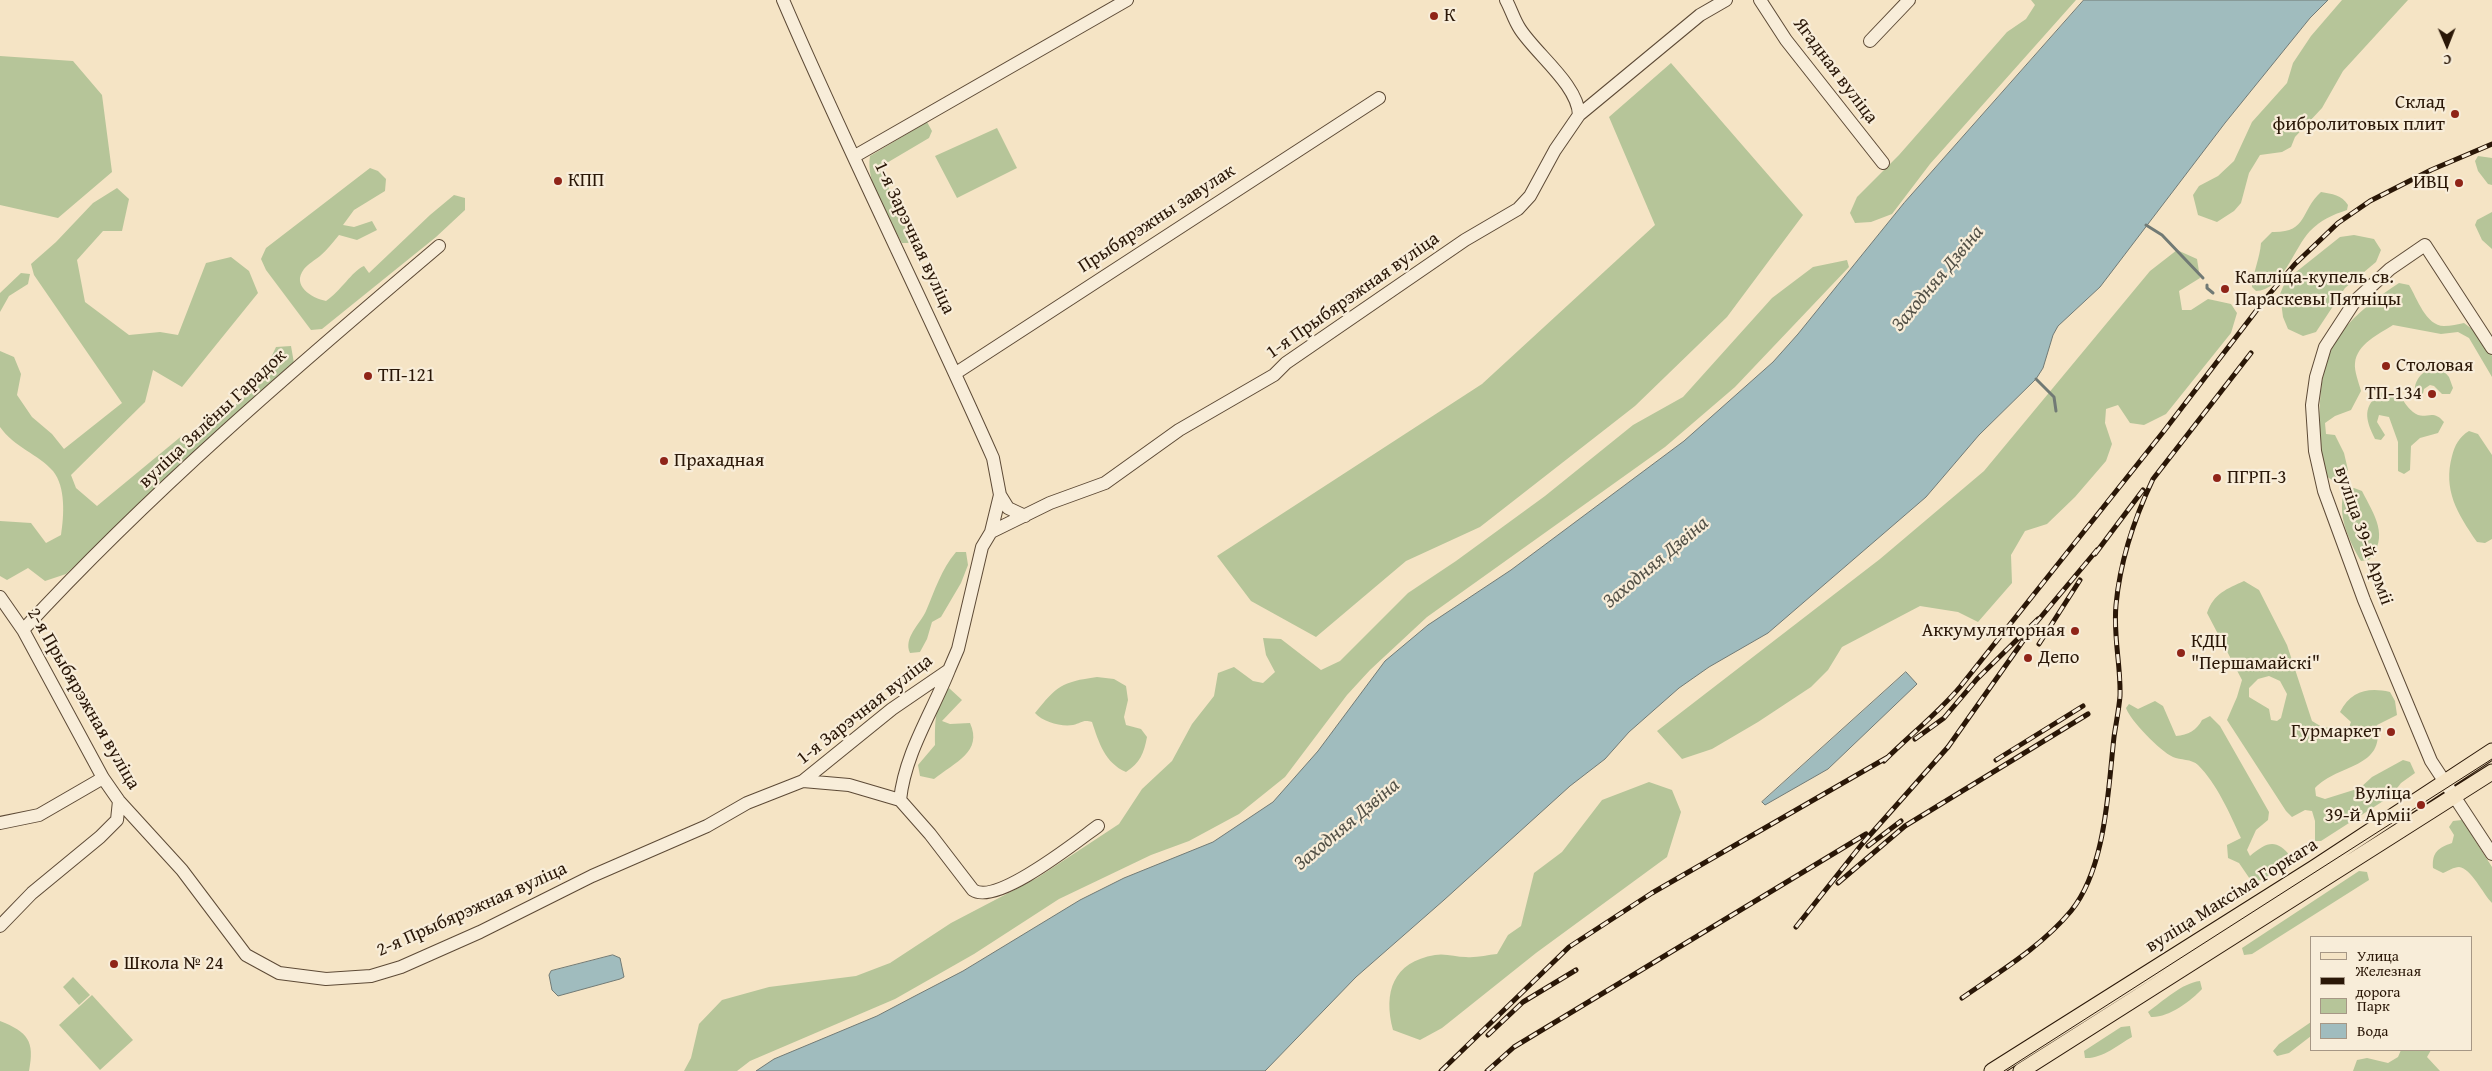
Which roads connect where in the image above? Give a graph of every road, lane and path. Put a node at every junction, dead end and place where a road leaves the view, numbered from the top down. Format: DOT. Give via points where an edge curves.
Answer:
graph roads {
  1 [pos="783,0"];
  2 [pos="1127,0"];
  3 [pos="1506,0"];
  4 [pos="1726,0"];
  5 [pos="1760,0"];
  6 [pos="1910,0"];
  7 [pos="1870,40"];
  8 [pos="1379,98"];
  9 [pos="1579,115"];
  10 [pos="855,156"];
  11 [pos="1883,164"];
  12 [pos="438,246"];
  13 [pos="2492,348"];
  14 [pos="956,373"];
  15 [pos="1000,495"];
  16 [pos="1024,516"];
  17 [pos="991,532"];
  18 [pos="0,597"];
  19 [pos="24,630"];
  20 [pos="949,670"];
  21 [pos="2492,751"];
  22 [pos="2492,772"];
  23 [pos="104,778"];
  24 [pos="803,781"];
  25 [pos="2445,783"];
  26 [pos="2454,796"];
  27 [pos="900,800"];
  28 [pos="119,801"];
  29 [pos="0,823"];
  30 [pos="1098,826"];
  31 [pos="2492,854"];
  32 [pos="2318,874"];
  33 [pos="0,926"];
  34 [pos="2192,954"];
  35 [pos="1992,1071"];
  36 [pos="2021,1071"];
  1 -- 10 [label="street, 1-я Зарэчная вуліца" via="822,91"];
  2 -- 10 [label="street"];
  3 -- 9 [label="street" via="1519,28 1573,93"];
  4 -- 9 [label="street, 1-я Прыбярэжная вуліца" via="1700,14"];
  5 -- 11 [label="street, Ягадная вуліца" via="1786,40"];
  6 -- 7 [label="street"];
  8 -- 14 [label="street, Прыбярэжны завулак"];
  9 -- 16 [label="street, 1-я Прыбярэжная вуліца" via="1530,196 1518,209 1465,240 1286,363 1274,375 1179,430 1105,484"];
  10 -- 14 [label="street, 1-я Зарэчная вуліца"];
  12 -- 19 [label="street, вуліца Зялёны Гарадок" via="287,375 179,474"];
  13 -- 25 [label="street, вуліца 39-й Арміі" via="2425,245 2390,269 2355,301 2325,347 2312,406 2315,451 2324,491 2406,705 2434,768"];
  14 -- 15 [label="street, 1-я Зарэчная вуліца" via="993,458"];
  15 -- 16 [label="street" via="1008,508"];
  15 -- 17 [label="street, 1-я Зарэчная вуліца"];
  16 -- 17 [label="street, 1-я Прыбярэжная вуліца"];
  17 -- 20 [label="street, 1-я Зарэчная вуліца" via="982,547 958,649"];
  18 -- 19 [label="street, 2-я Прыбярэжная вуліца"];
  19 -- 23 [label="street, 2-я Прыбярэжная вуліца"];
  20 -- 24 [label="street, 1-я Зарэчная вуліца" via="892,709"];
  20 -- 27 [label="street" via="925,719 902,783"];
  21 -- 25 [label="main road, вуліца Максіма Горкага"];
  22 -- 26 [label="main road, вуліца Максіма Горкага"];
  23 -- 28 [label="street, 2-я Прыбярэжная вуліца"];
  23 -- 29 [label="street" via="39,815"];
  24 -- 27 [label="street" via="849,785"];
  24 -- 28 [label="street, 2-я Прыбярэжная вуліца" via="747,803 707,826 592,876 401,967 371,976 326,979 279,973 246,955 182,870"];
  25 -- 26 [label="street, вуліца 39-й Арміі"];
  25 -- 32 [label="main road, вуліца Максіма Горкага"];
  26 -- 31 [label="street, вуліца 39-й Арміі"];
  26 -- 32 [label="main road, вуліца Максіма Горкага"];
  27 -- 30 [label="street" via="978,893 990,893 1012,884"];
  28 -- 33 [label="street" via="117,820 100,838 32,893"];
  32 -- 34 [label="main road, вуліца Максіма Горкага"];
  34 -- 35 [label="main road, вуліца Максіма Горкага"];
  34 -- 36 [label="main road, вуліца Максіма Горкага"];
}
